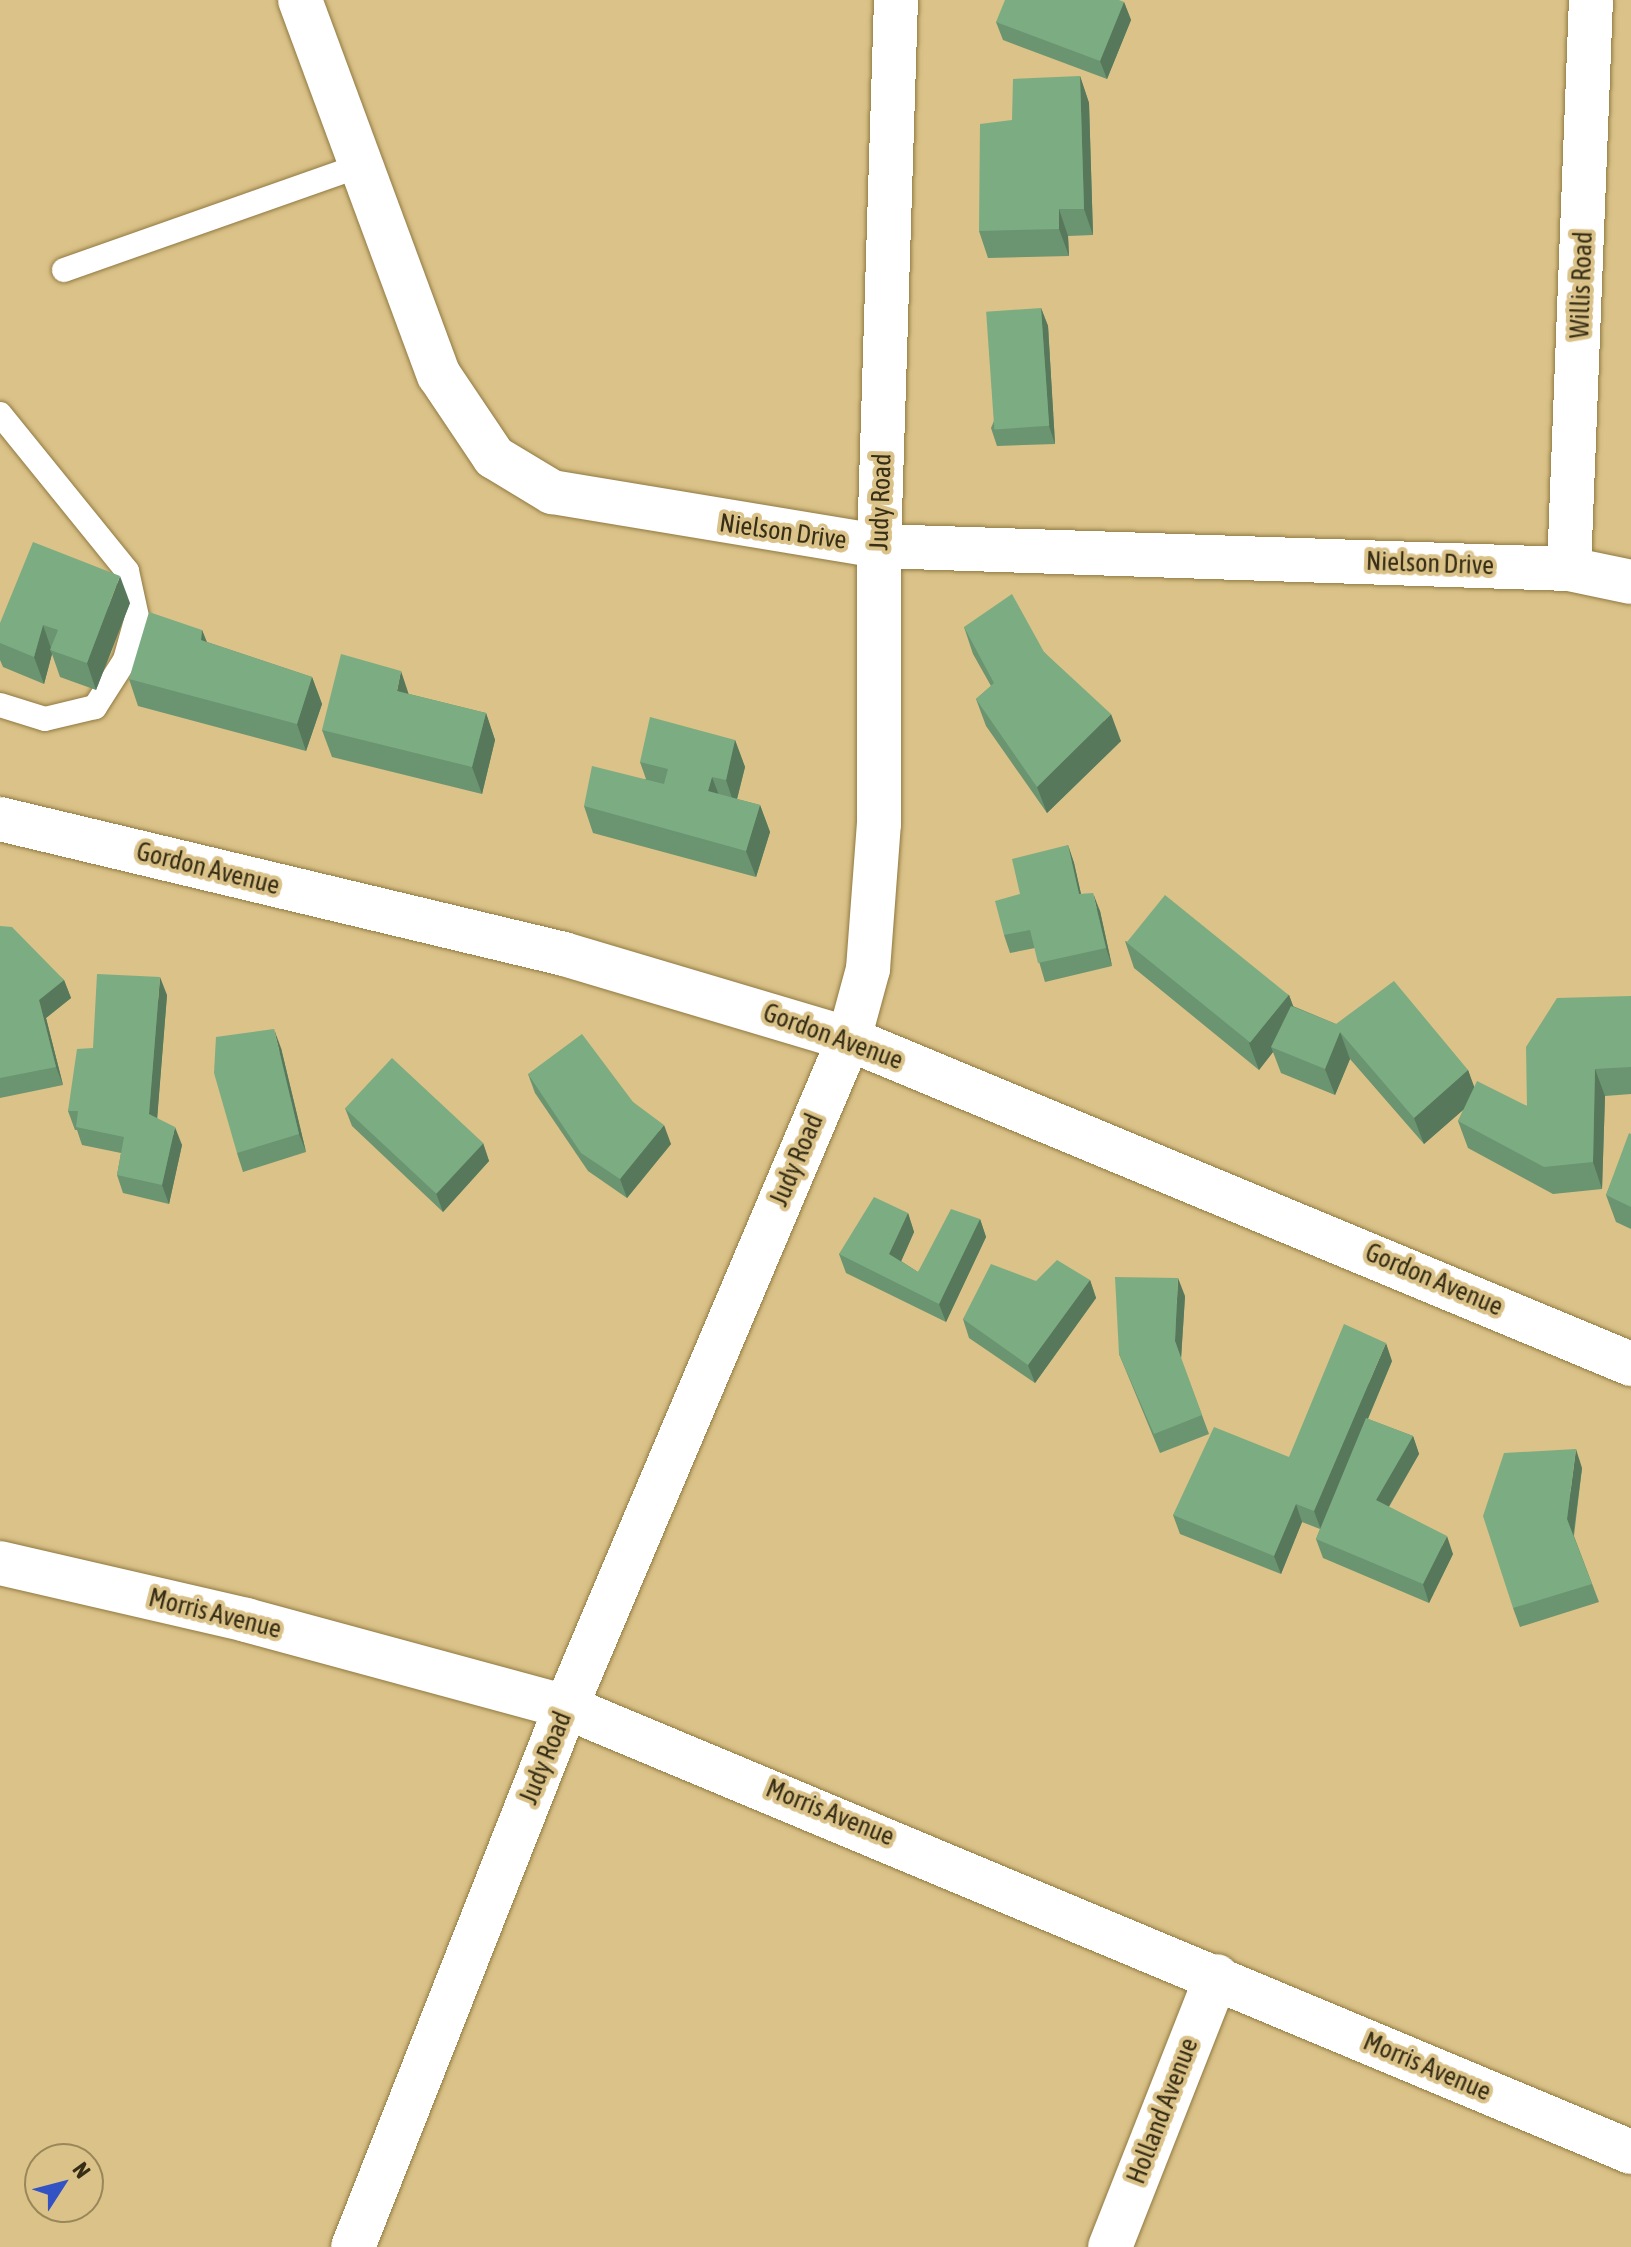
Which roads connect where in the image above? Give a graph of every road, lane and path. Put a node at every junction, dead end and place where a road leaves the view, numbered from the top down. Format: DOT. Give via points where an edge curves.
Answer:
graph roads {
  1 [pos="300,0"];
  2 [pos="896,0"];
  3 [pos="1591,0"];
  4 [pos="359,166"];
  5 [pos="64,270"];
  6 [pos="0,414"];
  7 [pos="879,546"];
  8 [pos="1569,569"];
  9 [pos="1631,582"];
  10 [pos="0,705"];
  11 [pos="0,819"];
  12 [pos="849,1039"];
  13 [pos="1631,1364"];
  14 [pos="0,1563"];
  15 [pos="566,1707"];
  16 [pos="1217,1976"];
  17 [pos="1631,2152"];
  18 [pos="353,2247"];
  19 [pos="1110,2247"];
  1 -- 4 [label="street, Nielson Drive"];
  2 -- 7 [label="street, Judy Road"];
  3 -- 8 [label="street, Willis Road"];
  4 -- 5 [label="lane"];
  4 -- 7 [label="street, Nielson Drive" via="439,375 494,457 552,492 582,500"];
  6 -- 10 [label="lane" via="127,571 137,617 125,660 95,707 45,719"];
  7 -- 8 [label="street, Nielson Drive"];
  7 -- 12 [label="street, Judy Road" via="876,898"];
  8 -- 9 [label="street, Nielson Drive"];
  11 -- 12 [label="street, Gordon Avenue" via="564,954"];
  12 -- 13 [label="street, Gordon Avenue"];
  12 -- 15 [label="street, Judy Road"];
  14 -- 15 [label="street, Morris Avenue" via="246,1620"];
  15 -- 16 [label="street, Morris Avenue"];
  15 -- 18 [label="street, Judy Road"];
  16 -- 17 [label="street, Morris Avenue"];
  16 -- 19 [label="street, Holland Avenue"];
}
